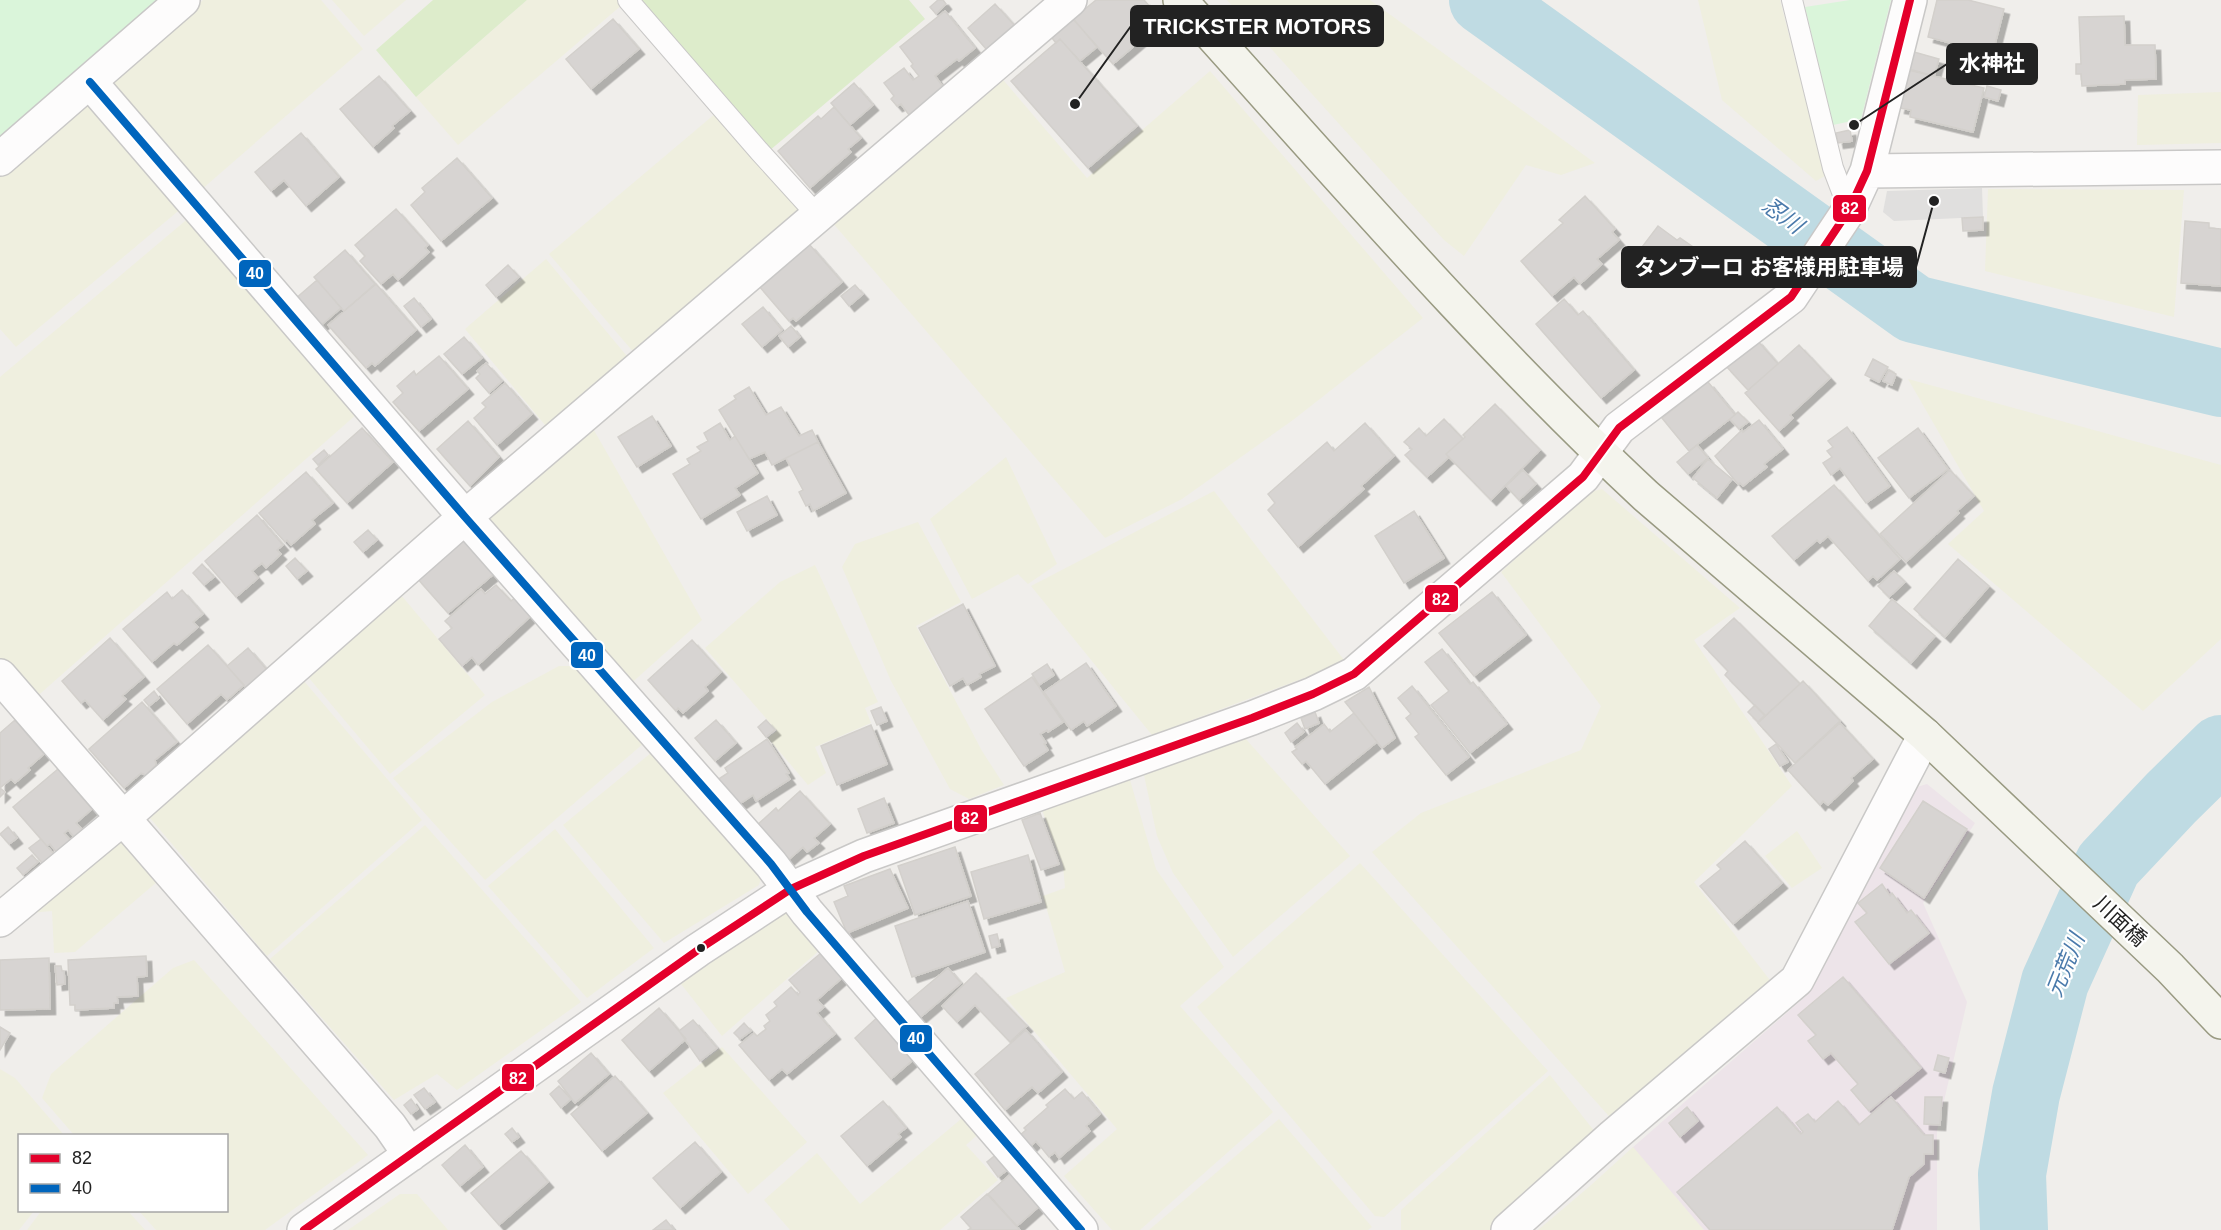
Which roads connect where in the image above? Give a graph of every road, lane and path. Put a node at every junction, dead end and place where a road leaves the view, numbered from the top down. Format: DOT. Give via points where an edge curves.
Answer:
graph roads {
  1 [pos="183,0"];
  2 [pos="628,0"];
  3 [pos="1070,0"];
  4 [pos="1180,0"];
  5 [pos="1792,0"];
  6 [pos="1910,0"];
  7 [pos="90,82"];
  8 [pos="0,159"];
  9 [pos="2221,167"];
  10 [pos="1867,171"];
  11 [pos="1849,210"];
  12 [pos="818,216"];
  13 [pos="1601,454"];
  14 [pos="465,517"];
  15 [pos="0,676"];
  16 [pos="1925,735"];
  17 [pos="122,819"];
  18 [pos="791,889"];
  19 [pos="0,920"];
  20 [pos="2221,1022"];
  21 [pos="410,1155"];
  22 [pos="304,1230"];
  23 [pos="1081,1230"];
  24 [pos="1508,1230"];
  1 -- 7 [label="street"];
  2 -- 12 [label="lane"];
  3 -- 12 [label="street"];
  4 -- 13 [label="street, 川面橋" via="1417,262"];
  5 -- 11 [label="lane" via="1833,168"];
  6 -- 10 [label="street"];
  7 -- 8 [label="street"];
  7 -- 14 [label="street"];
  9 -- 10 [label="street"];
  10 -- 11 [label="street"];
  11 -- 13 [label="street" via="1791,297 1619,428"];
  12 -- 14 [label="street"];
  13 -- 16 [label="street, 川面橋"];
  13 -- 18 [label="street" via="1583,477 1354,674 1252,718 864,856"];
  14 -- 17 [label="street"];
  14 -- 18 [label="street"];
  15 -- 17 [label="street"];
  16 -- 20 [label="street, 川面橋" via="2170,968"];
  16 -- 24 [label="street" via="1797,980"];
  17 -- 19 [label="street"];
  17 -- 21 [label="street" via="390,1126"];
  18 -- 21 [label="street" via="698,950"];
  18 -- 23 [label="street"];
  21 -- 22 [label="street"];
}
